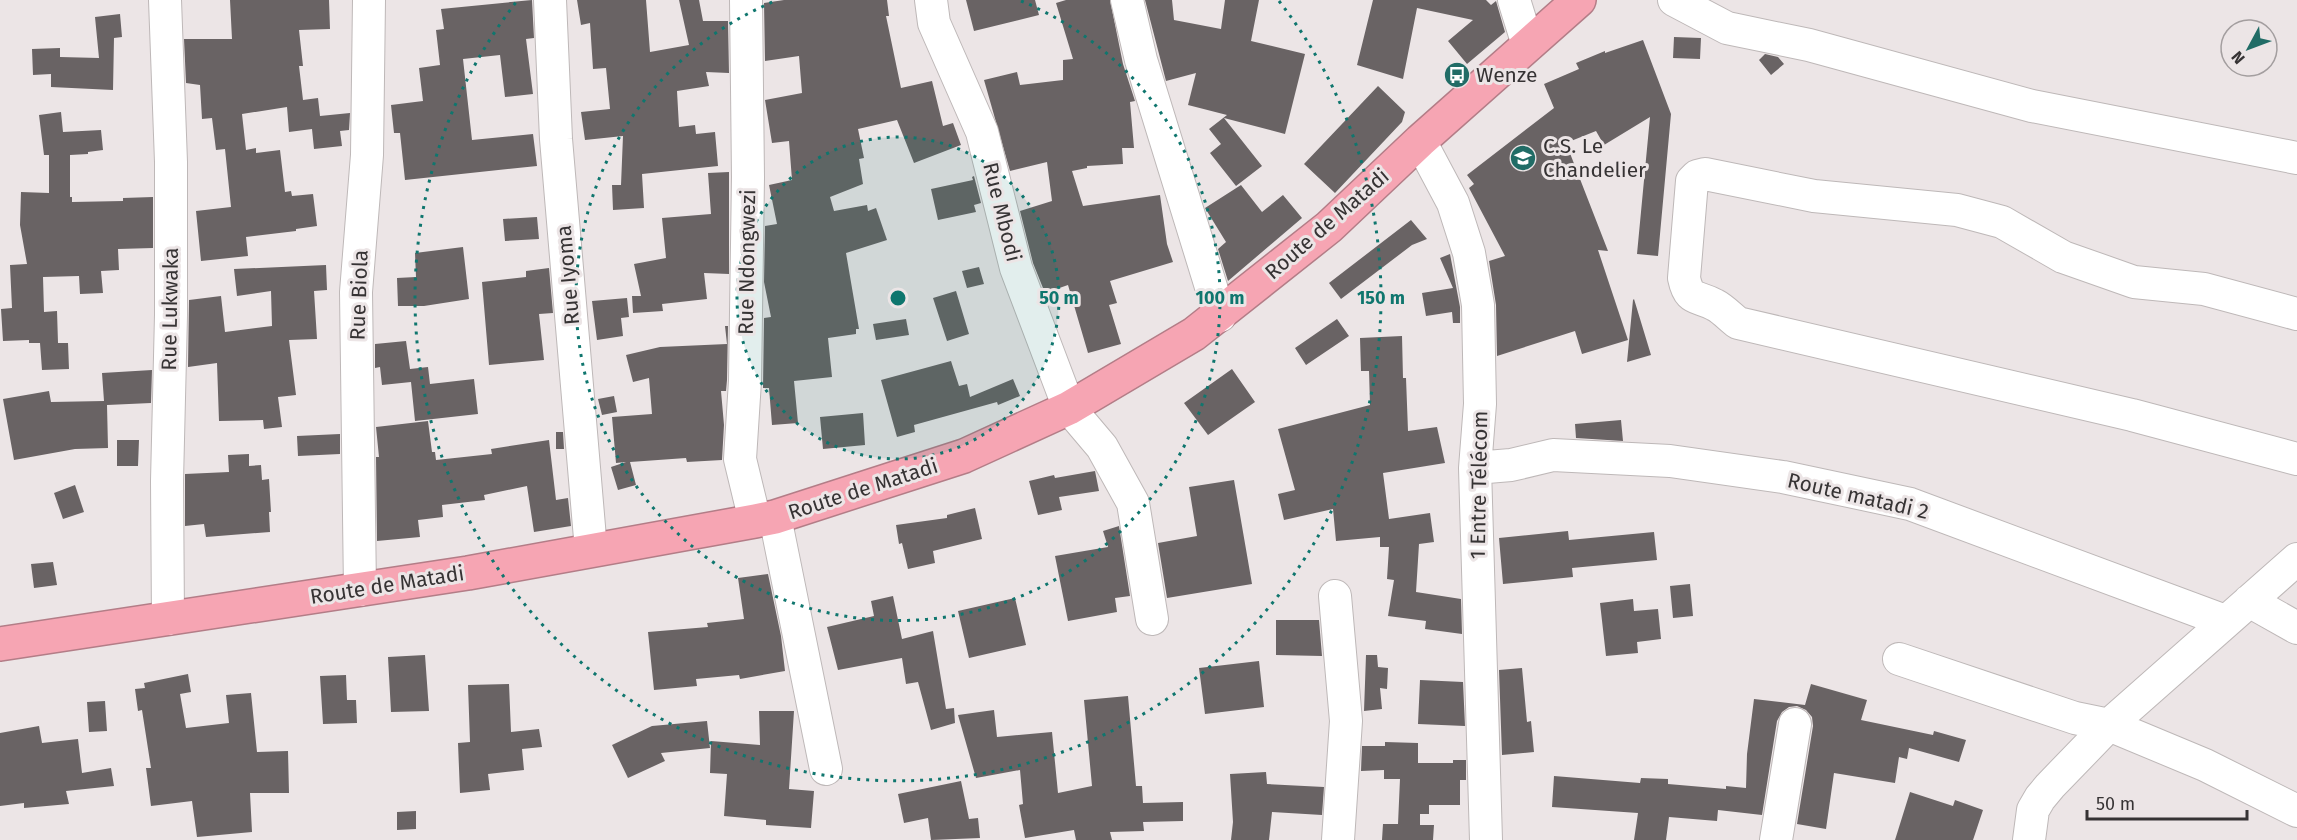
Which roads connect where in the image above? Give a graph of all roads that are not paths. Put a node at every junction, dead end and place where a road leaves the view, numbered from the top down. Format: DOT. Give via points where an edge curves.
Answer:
graph roads {
  1 [pos="165,0"];
  2 [pos="369,0"];
  3 [pos="550,0"];
  4 [pos="746,0"];
  5 [pos="931,0"];
  6 [pos="1127,0"];
  7 [pos="1514,0"];
  8 [pos="1579,0"];
  9 [pos="1674,0"];
  10 [pos="1528,45"];
  11 [pos="1420,141"];
  12 [pos="2297,158"];
  13 [pos="2297,315"];
  14 [pos="1220,316"];
  15 [pos="1069,408"];
  16 [pos="2297,459"];
  17 [pos="1475,468"];
  18 [pos="765,519"];
  19 [pos="591,550"];
  20 [pos="2297,559"];
  21 [pos="360,590"];
  22 [pos="1335,596"];
  23 [pos="2249,601"];
  24 [pos="168,619"];
  25 [pos="1152,619"];
  26 [pos="2225,621"];
  27 [pos="2297,628"];
  28 [pos="0,644"];
  29 [pos="1899,659"];
  30 [pos="1795,724"];
  31 [pos="2109,725"];
  32 [pos="826,770"];
  33 [pos="2297,812"];
  34 [pos="1338,840"];
  35 [pos="1486,840"];
  36 [pos="1776,840"];
  37 [pos="2030,840"];
  1 -- 24 [label="street, Rue Lukwaka" via="171,162"];
  2 -- 21 [label="street, Rue Biola" via="368,154 356,292"];
  3 -- 19 [label="street, Rue Iyoma" via="556,139"];
  4 -- 18 [label="street, Rue Ndongwezi" via="748,177 740,459"];
  5 -- 15 [label="street, Rue Mbodi" via="934,23 982,132 1016,268"];
  6 -- 14 [label="street" via="1141,60"];
  7 -- 10 [label="street"];
  8 -- 10 [label="highway, Route de Matadi"];
  9 -- 12 [label="street" via="1727,28 1809,45 2032,106"];
  10 -- 11 [label="highway, Route de Matadi"];
  11 -- 14 [label="highway, Route de Matadi" via="1329,227"];
  11 -- 17 [label="street, 1 Entre Télécom" via="1453,203 1469,253 1478,305 1480,404"];
  13 -- 16 [label="street" via="2204,289 2134,282 2063,257 2002,222 1957,210 1814,196 1705,174 1692,181 1686,290 1692,297 1714,304 1738,323 2132,415"];
  14 -- 15 [label="highway, Route de Matadi"];
  15 -- 18 [label="highway, Route de Matadi" via="964,456"];
  15 -- 25 [label="street, Rue Mbodi" via="1102,447 1133,503"];
  17 -- 26 [label="street, Route matadi 2" via="1511,465 1552,455 1670,461 1783,477 1910,504"];
  17 -- 35 [label="street, 1 Entre Télécom"];
  18 -- 19 [label="highway, Route de Matadi"];
  18 -- 32 [label="street, Rue Ndongwezi"];
  19 -- 21 [label="highway, Route de Matadi"];
  20 -- 23 [label="street"];
  21 -- 24 [label="highway, Route de Matadi"];
  22 -- 34 [label="street" via="1346,721"];
  23 -- 26 [label="street"];
  23 -- 27 [label="street"];
  24 -- 28 [label="highway, Route de Matadi"];
  26 -- 31 [label="street"];
  29 -- 31 [label="street" via="2075,718"];
  30 -- 36 [label="street"];
  31 -- 33 [label="street" via="2205,765"];
  31 -- 37 [label="street" via="2040,798 2030,825"];
}
